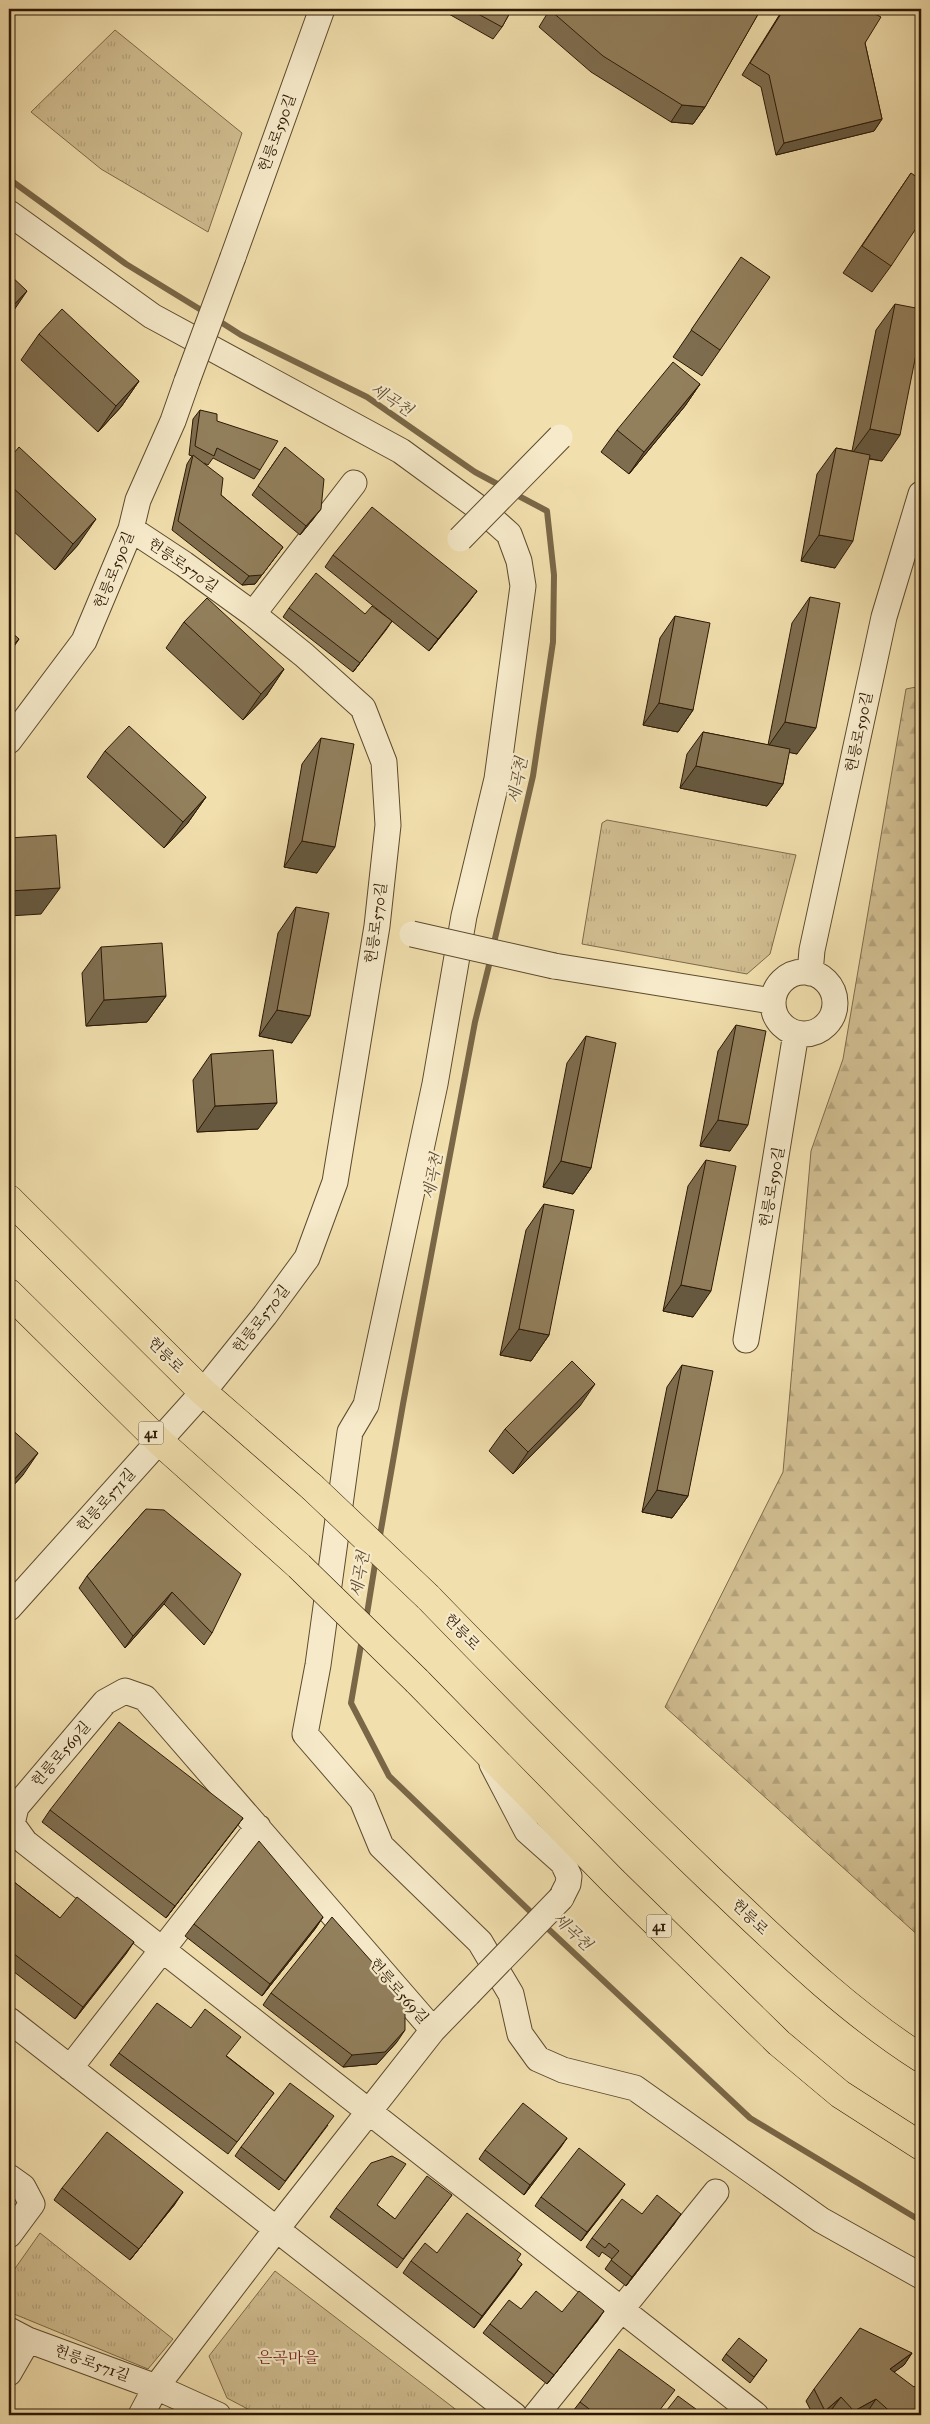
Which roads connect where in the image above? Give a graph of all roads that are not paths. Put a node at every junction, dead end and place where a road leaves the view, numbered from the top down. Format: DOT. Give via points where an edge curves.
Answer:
graph roads {
  1 [pos="322,9"];
  2 [pos="9,213"];
  3 [pos="560,437"];
  4 [pos="354,483"];
  5 [pos="921,494"];
  6 [pos="131,530"];
  7 [pos="460,539"];
  8 [pos="253,614"];
  9 [pos="9,741"];
  10 [pos="377,926"];
  11 [pos="810,973"];
  12 [pos="772,1001"];
  13 [pos="796,1033"];
  14 [pos="9,1199"];
  15 [pos="9,1293"];
  16 [pos="746,1340"];
  17 [pos="203,1392"];
  18 [pos="159,1441"];
  19 [pos="9,1608"];
  20 [pos="488,1755"];
  21 [pos="258,1827"];
  22 [pos="162,1950"];
  23 [pos="9,2020"];
  24 [pos="433,2030"];
  25 [pos="921,2058"];
  26 [pos="70,2068"];
  27 [pos="369,2112"];
  28 [pos="921,2146"];
  29 [pos="9,2177"];
  30 [pos="716,2192"];
  31 [pos="275,2231"];
  32 [pos="9,2235"];
  33 [pos="921,2276"];
  34 [pos="622,2311"];
  35 [pos="18,2335"];
  36 [pos="9,2373"];
  37 [pos="156,2387"];
  38 [pos="141,2415"];
  39 [pos="218,2415"];
  40 [pos="514,2415"];
  41 [pos="536,2415"];
  42 [pos="756,2415"];
  1 -- 6 [label="street, 헌릉로590길, bridge" via="173,420 138,500"];
  2 -- 33 [label="street" via="152,316 401,451 509,534 519,561 523,586 497,779 464,916 435,1084 366,1405 350,1432 318,1665 305,1734 362,1800 381,1846 480,1942 512,1994 520,2034 538,2059 563,2070 635,2088 822,2220"];
  3 -- 7 [label="street, bridge"];
  4 -- 8 [label="street"];
  5 -- 11 [label="street, 헌릉로590길" via="884,616 812,950"];
  6 -- 8 [label="street, 헌릉로570길"];
  6 -- 9 [label="street, 헌릉로590길" via="84,641"];
  8 -- 10 [label="street, 헌릉로570길" via="363,708 384,762 388,825"];
  10 -- 12 [label="street, bridge" via="554,966"];
  10 -- 17 [label="street, 헌릉로570길" via="335,1182 306,1258"];
  11 -- 12 [label="street" via="800,972 781,980"];
  11 -- 13 [label="street" via="820,977 832,990 834,1011 818,1031"];
  12 -- 13 [label="street" via="780,1022"];
  13 -- 16 [label="street, 헌릉로590길"];
  14 -- 17 [label="main road, 헌릉로"];
  15 -- 18 [label="main road, 41"];
  17 -- 18 [label="street, 헌릉로571길"];
  17 -- 25 [label="main road, 헌릉로, bridge" via="312,1487 428,1597 605,1778 769,1935 834,1993 894,2041"];
  18 -- 19 [label="street, 헌릉로571길"];
  18 -- 20 [label="main road, 41, bridge" via="299,1566"];
  20 -- 24 [label="street, bridge" via="527,1831 563,1863 569,1876 568,1884 561,1898"];
  20 -- 28 [label="main road, 41" via="779,2043 840,2094"];
  21 -- 22 [label="street"];
  21 -- 22 [label="street, 헌릉로569길" via="145,1698 125,1691 105,1702 16,1807 12,1824 25,1842"];
  21 -- 24 [label="street, 헌릉로569길"];
  22 -- 26 [label="street"];
  22 -- 27 [label="street, 헌릉로569길"];
  23 -- 26 [label="street"];
  24 -- 27 [label="street, 헌릉로569길"];
  26 -- 31 [label="street"];
  27 -- 31 [label="street, 헌릉로569길"];
  27 -- 34 [label="street"];
  29 -- 32 [label="street" via="23,2187 32,2204"];
  30 -- 34 [label="street"];
  31 -- 37 [label="street, 헌릉로569길"];
  31 -- 40 [label="street"];
  34 -- 41 [label="street"];
  34 -- 42 [label="street"];
  35 -- 36 [label="street, 헌릉로571길"];
  35 -- 37 [label="street, 헌릉로571길"];
  37 -- 38 [label="street"];
  37 -- 39 [label="street, 헌릉로571길"];
}
